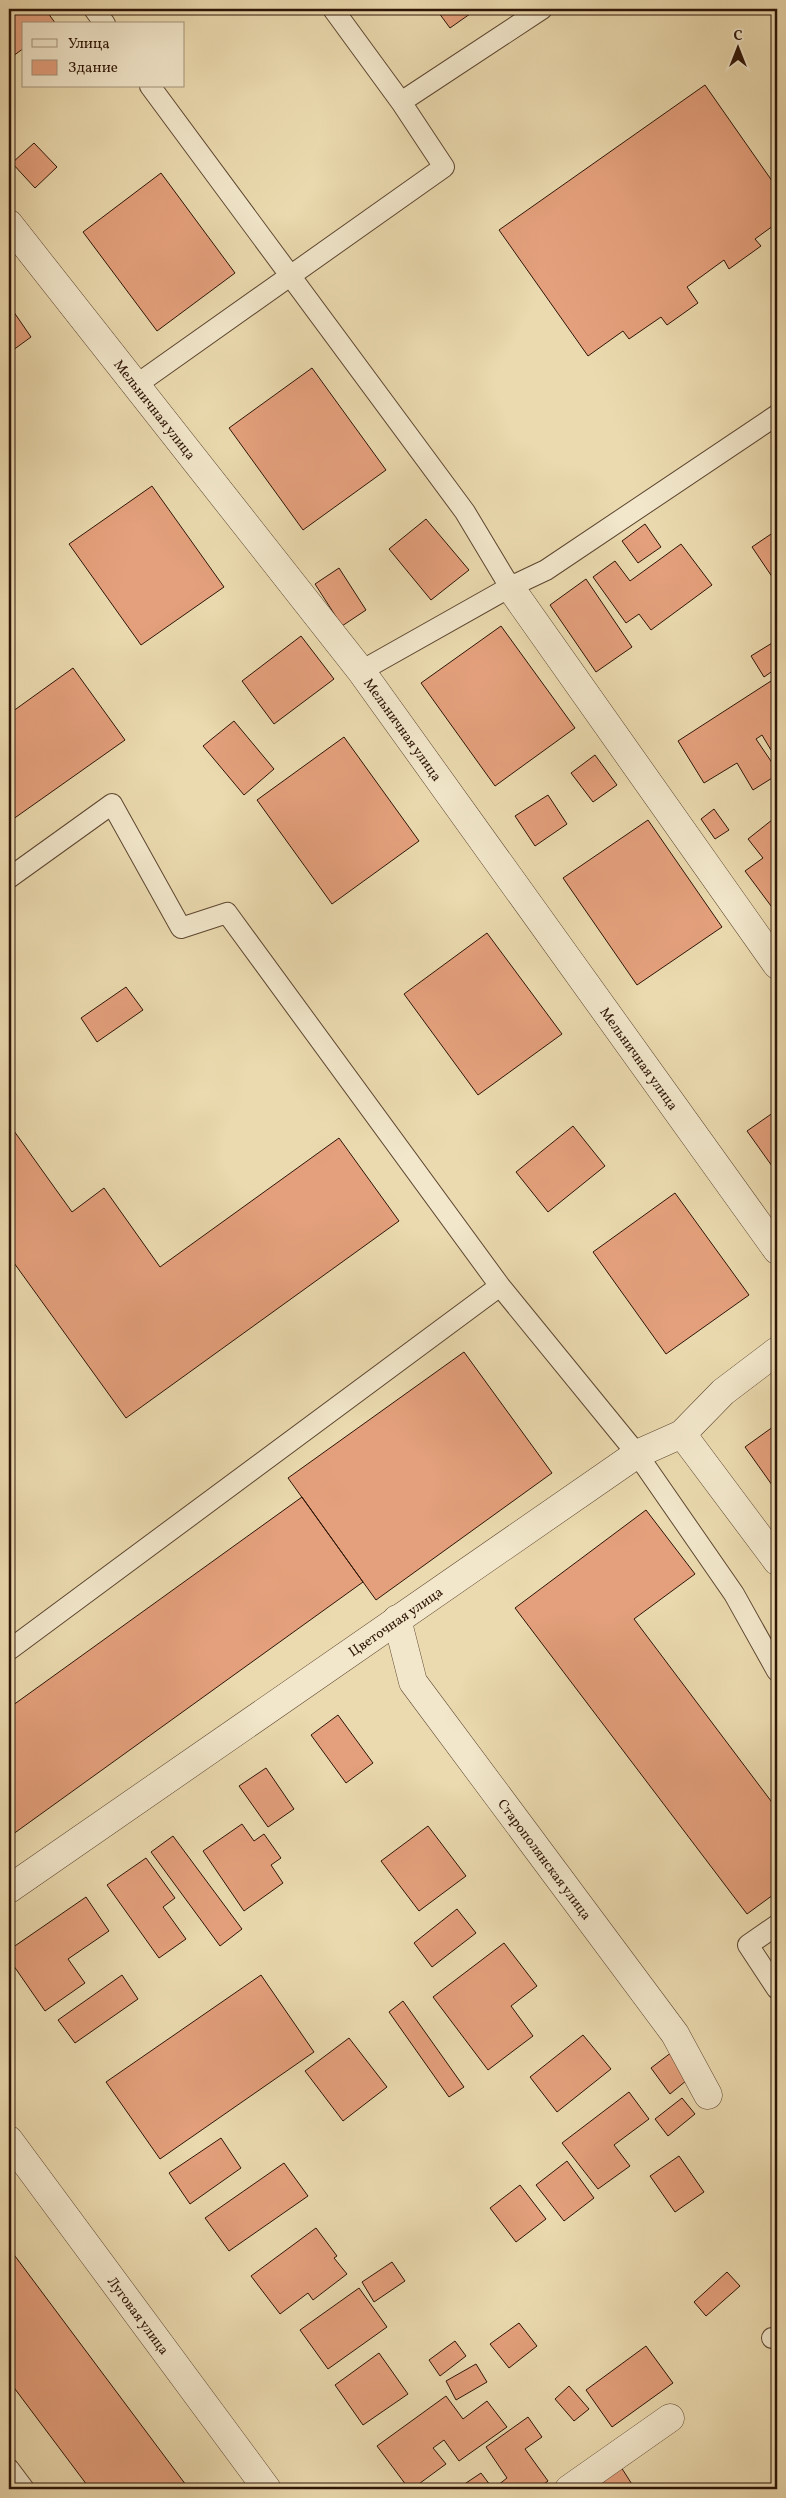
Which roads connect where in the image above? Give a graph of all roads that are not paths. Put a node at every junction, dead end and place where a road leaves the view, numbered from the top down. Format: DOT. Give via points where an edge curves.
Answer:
graph roads {
  1 [pos="94,9"];
  2 [pos="333,9"];
  3 [pos="542,9"];
  4 [pos="104,22"];
  5 [pos="151,88"];
  6 [pos="401,102"];
  7 [pos="9,224"];
  8 [pos="290,278"];
  9 [pos="136,385"];
  10 [pos="777,415"];
  11 [pos="510,587"];
  12 [pos="361,671"];
  13 [pos="9,878"];
  14 [pos="777,965"];
  15 [pos="777,1250"];
  16 [pos="500,1286"];
  17 [pos="777,1351"];
  18 [pos="682,1434"];
  19 [pos="637,1454"];
  20 [pos="777,1561"];
  21 [pos="397,1619"];
  22 [pos="9,1650"];
  23 [pos="777,1671"];
  24 [pos="9,1889"];
  25 [pos="777,1925"];
  26 [pos="777,1989"];
  27 [pos="708,2095"];
  28 [pos="9,2140"];
  29 [pos="670,2418"];
  30 [pos="9,2469"];
  31 [pos="24,2489"];
  32 [pos="267,2489"];
  33 [pos="569,2489"];
  1 -- 4 [label="lane"];
  2 -- 6 [label="lane"];
  3 -- 6 [label="lane"];
  5 -- 8 [label="lane"];
  6 -- 8 [label="lane" via="444,167"];
  7 -- 9 [label="street, Мельничная улица"];
  8 -- 9 [label="lane"];
  8 -- 11 [label="lane" via="465,512"];
  9 -- 12 [label="street, Мельничная улица"];
  10 -- 11 [label="lane" via="546,570"];
  11 -- 12 [label="lane"];
  11 -- 14 [label="street"];
  12 -- 15 [label="street, Мельничная улица"];
  13 -- 16 [label="lane" via="112,804 181,928 227,913"];
  16 -- 19 [label="lane"];
  16 -- 22 [label="lane"];
  17 -- 18 [label="street, Цветочная улица" via="723,1392"];
  18 -- 19 [label="street, Цветочная улица"];
  18 -- 20 [label="street"];
  19 -- 21 [label="street, Цветочная улица"];
  19 -- 23 [label="lane" via="734,1594"];
  21 -- 24 [label="street, Цветочная улица"];
  21 -- 27 [label="street, Старополянская улица" via="413,1682 675,2034"];
  25 -- 26 [label="lane" via="748,1945"];
  28 -- 32 [label="street, Луговая улица"];
  29 -- 33 [label="street"];
  30 -- 31 [label="lane"];
}
